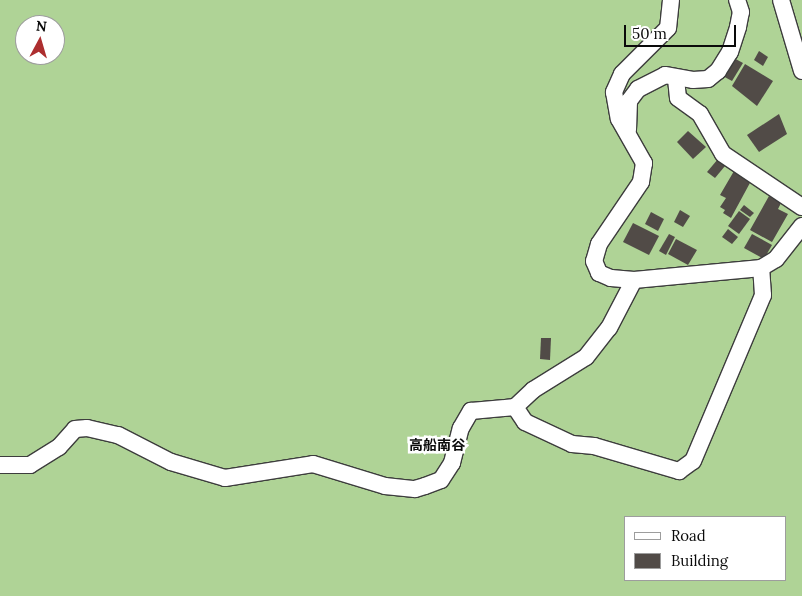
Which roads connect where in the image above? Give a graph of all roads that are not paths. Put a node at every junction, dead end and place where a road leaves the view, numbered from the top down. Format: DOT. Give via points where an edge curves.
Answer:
graph roads {
  1 [pos="670,0"];
  2 [pos="737,0"];
  3 [pos="781,0"];
  4 [pos="802,72"];
  5 [pos="676,79"];
  6 [pos="628,135"];
  7 [pos="802,207"];
  8 [pos="802,226"];
  9 [pos="761,268"];
  10 [pos="634,280"];
  11 [pos="515,407"];
  12 [pos="0,466"];
  1 -- 6 [label="street" via="668,28 622,74 614,92 619,119"];
  2 -- 5 [label="street" via="741,12 738,28 730,52 718,71 708,79"];
  3 -- 4 [label="street"];
  5 -- 6 [label="street" via="665,76 638,90 629,101"];
  5 -- 7 [label="street" via="678,98 700,114 723,154"];
  6 -- 10 [label="street" via="644,163 641,182 599,244 594,261 599,273 611,278"];
  8 -- 9 [label="street" via="776,259"];
  9 -- 10 [label="street"];
  9 -- 11 [label="street" via="763,295 693,461 678,472 594,446 572,444 525,422"];
  10 -- 11 [label="street" via="609,328 586,357 533,390"];
  11 -- 12 [label="street" via="471,411 461,428 452,463 441,480 414,489 385,486 313,464 242,477 215,476 171,462 118,435 87,428 75,429 59,447 30,465"];
}
